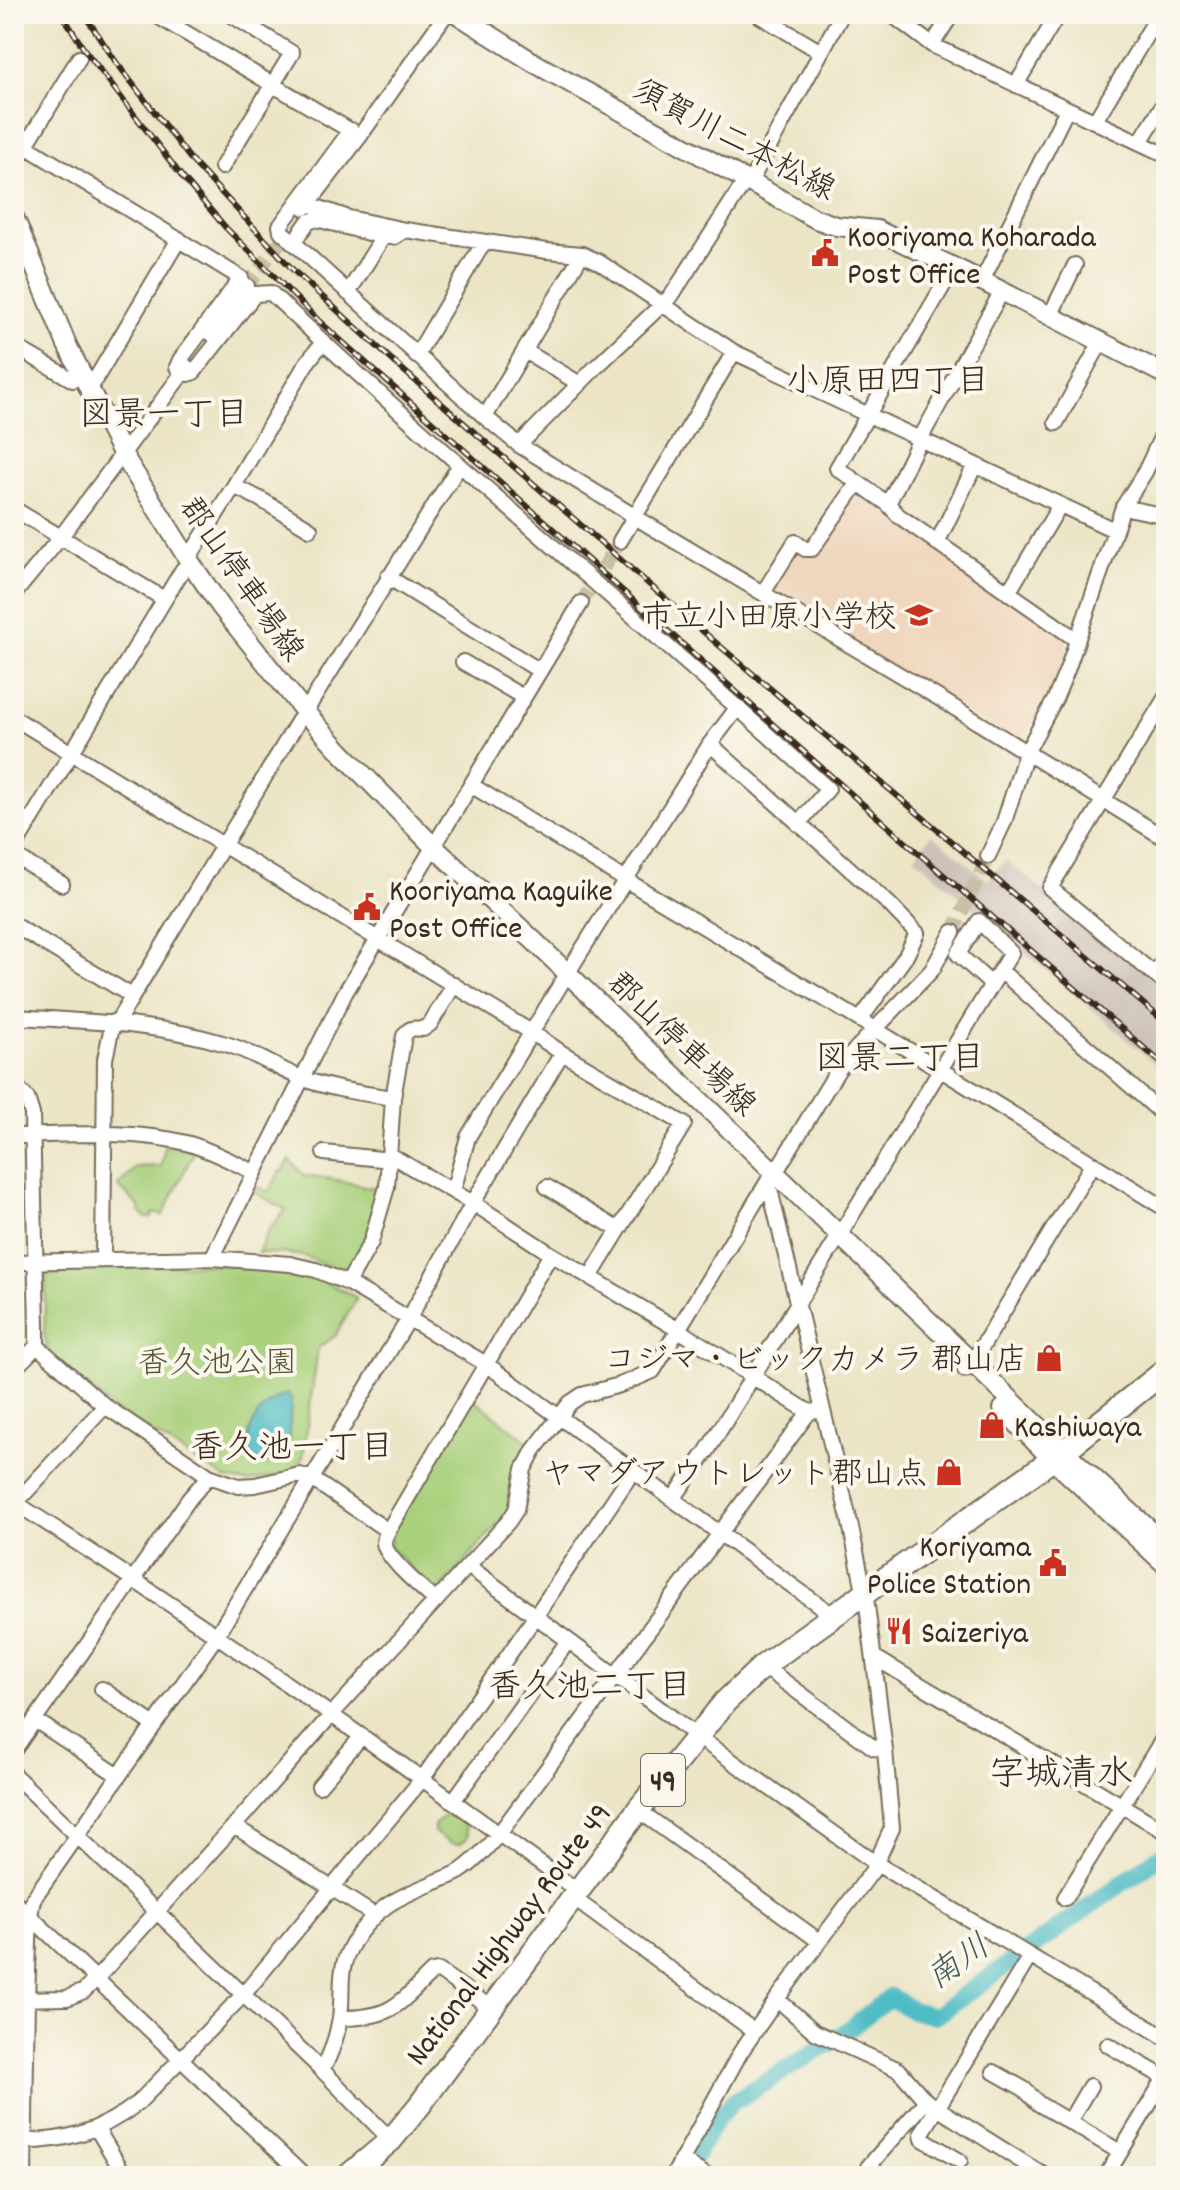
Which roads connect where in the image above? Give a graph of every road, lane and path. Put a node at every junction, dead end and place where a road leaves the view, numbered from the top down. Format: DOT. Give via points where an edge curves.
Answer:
graph roads {
  1 [pos="154,14"];
  2 [pos="230,14"];
  3 [pos="446,14"];
  4 [pos="457,14"];
  5 [pos="757,14"];
  6 [pos="842,14"];
  7 [pos="891,14"];
  8 [pos="952,14"];
  9 [pos="1058,14"];
  10 [pos="1153,16"];
  11 [pos="1166,31"];
  12 [pos="932,45"];
  13 [pos="821,52"];
  14 [pos="79,58"];
  15 [pos="274,84"];
  16 [pos="1016,85"];
  17 [pos="1166,100"];
  18 [pos="1067,109"];
  19 [pos="1095,121"];
  20 [pos="355,133"];
  21 [pos="20,142"];
  22 [pos="1140,142"];
  23 [pos="1166,155"];
  24 [pos="14,165"];
  25 [pos="222,167"];
  26 [pos="748,181"];
  27 [pos="308,204"];
  28 [pos="14,217"];
  29 [pos="405,230"];
  30 [pos="291,236"];
  31 [pos="383,237"];
  32 [pos="179,239"];
  33 [pos="484,242"];
  34 [pos="14,246"];
  35 [pos="582,254"];
  36 [pos="1075,265"];
  37 [pos="954,267"];
  38 [pos="982,281"];
  39 [pos="248,286"];
  40 [pos="1002,291"];
  41 [pos="348,293"];
  42 [pos="663,305"];
  43 [pos="1050,316"];
  44 [pos="323,342"];
  45 [pos="1101,342"];
  46 [pos="14,346"];
  47 [pos="525,351"];
  48 [pos="734,352"];
  49 [pos="416,356"];
  50 [pos="1166,375"];
  51 [pos="580,384"];
  52 [pos="81,385"];
  53 [pos="869,415"];
  54 [pos="485,417"];
  55 [pos="1056,423"];
  56 [pos="1166,427"];
  57 [pos="920,439"];
  58 [pos="519,445"];
  59 [pos="119,458"];
  60 [pos="975,465"];
  61 [pos="459,466"];
  62 [pos="857,484"];
  63 [pos="234,486"];
  64 [pos="888,504"];
  65 [pos="1060,505"];
  66 [pos="1123,507"];
  67 [pos="14,509"];
  68 [pos="634,515"];
  69 [pos="1166,516"];
  70 [pos="310,529"];
  71 [pos="1114,530"];
  72 [pos="60,538"];
  73 [pos="620,541"];
  74 [pos="937,543"];
  75 [pos="185,564"];
  76 [pos="388,577"];
  77 [pos="763,593"];
  78 [pos="1008,593"];
  79 [pos="14,594"];
  80 [pos="164,599"];
  81 [pos="581,603"];
  82 [pos="1077,640"];
  83 [pos="463,662"];
  84 [pos="540,671"];
  85 [pos="523,697"];
  86 [pos="1166,697"];
  87 [pos="738,707"];
  88 [pos="302,716"];
  89 [pos="14,718"];
  90 [pos="710,744"];
  91 [pos="71,753"];
  92 [pos="1026,753"];
  93 [pos="471,785"];
  94 [pos="1103,799"];
  95 [pos="798,824"];
  96 [pos="1166,839"];
  97 [pos="225,845"];
  98 [pos="14,848"];
  99 [pos="432,852"];
  100 [pos="14,856"];
  101 [pos="988,856"];
  102 [pos="624,879"];
  103 [pos="62,884"];
  104 [pos="14,925"];
  105 [pos="953,932"];
  106 [pos="378,939"];
  107 [pos="1166,959"];
  108 [pos="1001,971"];
  109 [pos="1154,974"];
  110 [pos="565,978"];
  111 [pos="991,984"];
  112 [pos="1166,984"];
  113 [pos="454,985"];
  114 [pos="132,996"];
  115 [pos="14,1017"];
  116 [pos="860,1020"];
  117 [pos="115,1022"];
  118 [pos="874,1030"];
  119 [pos="531,1032"];
  120 [pos="562,1053"];
  121 [pos="940,1070"];
  122 [pos="302,1078"];
  123 [pos="14,1084"];
  124 [pos="393,1098"];
  125 [pos="1166,1117"];
  126 [pos="33,1135"];
  127 [pos="105,1135"];
  128 [pos="14,1136"];
  129 [pos="324,1153"];
  130 [pos="390,1158"];
  131 [pos="1092,1165"];
  132 [pos="254,1172"];
  133 [pos="771,1177"];
  134 [pos="547,1187"];
  135 [pos="453,1191"];
  136 [pos="473,1203"];
  137 [pos="1166,1209"];
  138 [pos="619,1230"];
  139 [pos="836,1240"];
  140 [pos="551,1254"];
  141 [pos="212,1258"];
  142 [pos="103,1260"];
  143 [pos="35,1261"];
  144 [pos="14,1262"];
  145 [pos="590,1277"];
  146 [pos="348,1283"];
  147 [pos="798,1304"];
  148 [pos="408,1320"];
  149 [pos="677,1329"];
  150 [pos="37,1346"];
  151 [pos="486,1364"];
  152 [pos="968,1366"];
  153 [pos="14,1369"];
  154 [pos="1166,1370"];
  155 [pos="753,1377"];
  156 [pos="105,1406"];
  157 [pos="816,1411"];
  158 [pos="560,1416"];
  159 [pos="1058,1455"];
  160 [pos="633,1471"];
  161 [pos="209,1476"];
  162 [pos="312,1479"];
  163 [pos="673,1499"];
  164 [pos="14,1503"];
  165 [pos="388,1531"];
  166 [pos="721,1533"];
  167 [pos="1165,1543"];
  168 [pos="1166,1565"];
  169 [pos="468,1566"];
  170 [pos="133,1579"];
  171 [pos="864,1593"];
  172 [pos="436,1601"];
  173 [pos="834,1616"];
  174 [pos="535,1617"];
  175 [pos="217,1635"];
  176 [pos="568,1641"];
  177 [pos="874,1657"];
  178 [pos="763,1666"];
  179 [pos="616,1675"];
  180 [pos="102,1689"];
  181 [pos="332,1714"];
  182 [pos="35,1720"];
  183 [pos="154,1725"];
  184 [pos="1166,1734"];
  185 [pos="362,1736"];
  186 [pos="698,1737"];
  187 [pos="14,1750"];
  188 [pos="885,1750"];
  189 [pos="14,1775"];
  190 [pos="119,1776"];
  191 [pos="423,1778"];
  192 [pos="319,1786"];
  193 [pos="454,1800"];
  194 [pos="1123,1805"];
  195 [pos="638,1810"];
  196 [pos="234,1826"];
  197 [pos="1166,1832"];
  198 [pos="499,1834"];
  199 [pos="78,1835"];
  200 [pos="877,1864"];
  201 [pos="332,1888"];
  202 [pos="575,1894"];
  203 [pos="1065,1898"];
  204 [pos="14,1901"];
  205 [pos="157,1911"];
  206 [pos="374,1915"];
  207 [pos="30,1916"];
  208 [pos="819,1941"];
  209 [pos="1030,1956"];
  210 [pos="96,1979"];
  211 [pos="243,1995"];
  212 [pos="20,1999"];
  213 [pos="777,1999"];
  214 [pos="491,2008"];
  215 [pos="340,2018"];
  216 [pos="754,2031"];
  217 [pos="1166,2038"];
  218 [pos="1108,2045"];
  219 [pos="181,2060"];
  220 [pos="322,2070"];
  221 [pos="994,2072"];
  222 [pos="1166,2077"];
  223 [pos="1090,2086"];
  224 [pos="931,2104"];
  225 [pos="1069,2122"];
  226 [pos="97,2129"];
  227 [pos="391,2140"];
  228 [pos="19,2141"];
  229 [pos="1120,2152"];
  230 [pos="681,2160"];
  231 [pos="960,2161"];
  232 [pos="24,2176"];
  233 [pos="125,2176"];
  234 [pos="304,2176"];
  235 [pos="348,2176"];
  236 [pos="673,2176"];
  237 [pos="707,2176"];
  238 [pos="882,2176"];
  239 [pos="1045,2176"];
  240 [pos="1106,2176"];
  1 -- 15 [label="street"];
  2 -- 15 [label="street" via="292,53"];
  3 -- 20 [label="street"];
  4 -- 26 [label="main road, 須賀川二本松線" via="536,64"];
  5 -- 13 [label="street"];
  6 -- 13 [label="street"];
  7 -- 12 [label="street"];
  8 -- 12 [label="street"];
  9 -- 16 [label="street"];
  10 -- 11 [label="street"];
  10 -- 19 [label="street"];
  12 -- 16 [label="street"];
  13 -- 26 [label="street"];
  14 -- 21 [label="street"];
  15 -- 20 [label="street"];
  15 -- 25 [label="street"];
  16 -- 18 [label="street"];
  17 -- 22 [label="street"];
  18 -- 19 [label="street"];
  18 -- 38 [label="street"];
  19 -- 22 [label="street"];
  20 -- 27 [label="street"];
  20 -- 30 [label="street" via="280,226"];
  21 -- 24 [label="street"];
  21 -- 32 [label="street"];
  22 -- 23 [label="street"];
  26 -- 37 [label="main road, 須賀川二本松線" via="816,219 877,230"];
  26 -- 42 [label="street"];
  27 -- 29 [label="street"];
  27 -- 30 [label="street"];
  28 -- 52 [label="main road, 郡山停車場線"];
  29 -- 31 [label="street"];
  29 -- 33 [label="street"];
  30 -- 31 [label="street" via="317,219"];
  30 -- 41 [label="street"];
  31 -- 41 [label="street"];
  32 -- 39 [label="street"];
  32 -- 52 [label="street"];
  33 -- 35 [label="street"];
  33 -- 49 [label="street"];
  34 -- 52 [label="main road, 郡山停車場線"];
  35 -- 42 [label="street"];
  35 -- 47 [label="street"];
  36 -- 43 [label="street"];
  37 -- 38 [label="main road, 須賀川二本松線"];
  37 -- 53 [label="street"];
  38 -- 40 [label="main road, 須賀川二本松線"];
  39 -- 44 [label="street" via="271,293"];
  39 -- 59 [label="street"];
  40 -- 43 [label="main road, 須賀川二本松線"];
  40 -- 57 [label="street"];
  41 -- 49 [label="street"];
  42 -- 48 [label="street"];
  42 -- 51 [label="street"];
  43 -- 45 [label="main road, 須賀川二本松線"];
  44 -- 61 [label="street"];
  44 -- 63 [label="street"];
  45 -- 50 [label="main road, 須賀川二本松線"];
  45 -- 55 [label="street"];
  46 -- 52 [label="street"];
  47 -- 51 [label="street"];
  47 -- 54 [label="street"];
  48 -- 53 [label="street"];
  48 -- 68 [label="street"];
  49 -- 54 [label="street"];
  51 -- 58 [label="street"];
  52 -- 59 [label="main road, 郡山停車場線"];
  53 -- 57 [label="street"];
  53 -- 62 [label="street" via="837,468"];
  54 -- 58 [label="street"];
  56 -- 66 [label="street"];
  57 -- 60 [label="street"];
  57 -- 64 [label="street"];
  58 -- 68 [label="street"];
  59 -- 72 [label="street"];
  59 -- 75 [label="main road, 郡山停車場線"];
  60 -- 65 [label="street"];
  60 -- 74 [label="street"];
  61 -- 76 [label="street"];
  61 -- 87 [label="street"];
  62 -- 64 [label="street"];
  62 -- 77 [label="street" via="812,549 795,542"];
  63 -- 70 [label="street"];
  63 -- 75 [label="street"];
  64 -- 74 [label="street"];
  65 -- 71 [label="street"];
  65 -- 78 [label="street"];
  66 -- 69 [label="street"];
  66 -- 71 [label="street"];
  67 -- 72 [label="street"];
  68 -- 73 [label="street"];
  68 -- 77 [label="street"];
  71 -- 82 [label="street"];
  72 -- 79 [label="street"];
  72 -- 80 [label="street"];
  74 -- 78 [label="street"];
  75 -- 80 [label="street"];
  75 -- 88 [label="main road, 郡山停車場線" via="213,615"];
  76 -- 84 [label="street"];
  76 -- 88 [label="street"];
  77 -- 92 [label="street"];
  78 -- 82 [label="street"];
  80 -- 91 [label="street"];
  81 -- 84 [label="street"];
  82 -- 92 [label="street" via="1055,699"];
  83 -- 85 [label="street"];
  84 -- 85 [label="street"];
  85 -- 93 [label="street"];
  86 -- 94 [label="street"];
  87 -- 90 [label="street"];
  87 -- 95 [label="street" via="828,789"];
  88 -- 97 [label="street"];
  88 -- 99 [label="main road, 郡山停車場線" via="339,764"];
  89 -- 91 [label="street"];
  90 -- 95 [label="street"];
  90 -- 102 [label="street"];
  91 -- 97 [label="street"];
  91 -- 98 [label="street"];
  92 -- 94 [label="street"];
  92 -- 101 [label="street"];
  93 -- 99 [label="street"];
  93 -- 102 [label="street"];
  94 -- 96 [label="street"];
  94 -- 109 [label="street" via="1050,888"];
  95 -- 116 [label="street" via="917,933"];
  97 -- 106 [label="street"];
  97 -- 114 [label="street"];
  99 -- 106 [label="street"];
  99 -- 110 [label="main road, 郡山停車場線"];
  100 -- 103 [label="street"];
  102 -- 110 [label="street"];
  102 -- 116 [label="street"];
  104 -- 114 [label="street"];
  105 -- 118 [label="street" via="932,970"];
  106 -- 113 [label="street"];
  106 -- 122 [label="street"];
  107 -- 109 [label="street"];
  108 -- 111 [label="street"];
  108 -- 111 [label="street" via="1011,953 979,921 958,954"];
  108 -- 125 [label="street"];
  109 -- 112 [label="street"];
  110 -- 119 [label="street"];
  110 -- 133 [label="main road, 郡山停車場線"];
  111 -- 121 [label="street"];
  113 -- 119 [label="street"];
  113 -- 124 [label="street" via="430,1024 407,1030"];
  114 -- 117 [label="street"];
  115 -- 117 [label="street"];
  116 -- 118 [label="street"];
  117 -- 122 [label="street" via="226,1044"];
  117 -- 127 [label="street" via="105,1059"];
  118 -- 121 [label="street"];
  118 -- 133 [label="street" via="838,1070"];
  119 -- 120 [label="street"];
  119 -- 135 [label="street" via="468,1137"];
  120 -- 136 [label="street"];
  120 -- 138 [label="street" via="684,1124"];
  121 -- 131 [label="street"];
  121 -- 139 [label="street"];
  122 -- 124 [label="street" via="351,1093"];
  122 -- 132 [label="street"];
  123 -- 126 [label="street" via="27,1098"];
  124 -- 130 [label="street"];
  126 -- 127 [label="street"];
  126 -- 128 [label="street"];
  126 -- 143 [label="street"];
  127 -- 132 [label="street" via="190,1144"];
  127 -- 142 [label="street"];
  129 -- 130 [label="street"];
  130 -- 135 [label="street"];
  130 -- 146 [label="street" via="376,1229"];
  131 -- 137 [label="street"];
  131 -- 152 [label="street"];
  132 -- 141 [label="street"];
  133 -- 139 [label="main road, 郡山停車場線"];
  133 -- 147 [label="street"];
  133 -- 149 [label="street"];
  134 -- 138 [label="street"];
  135 -- 136 [label="street"];
  136 -- 140 [label="street"];
  136 -- 148 [label="street"];
  138 -- 145 [label="street"];
  139 -- 147 [label="street"];
  139 -- 152 [label="main road, 郡山停車場線"];
  140 -- 145 [label="street"];
  140 -- 151 [label="street"];
  141 -- 142 [label="street"];
  141 -- 146 [label="street" via="290,1264"];
  142 -- 143 [label="street"];
  143 -- 144 [label="street"];
  143 -- 150 [label="street"];
  145 -- 149 [label="street"];
  146 -- 148 [label="street"];
  147 -- 155 [label="street"];
  147 -- 157 [label="street"];
  148 -- 151 [label="street"];
  148 -- 162 [label="street"];
  149 -- 155 [label="street"];
  149 -- 158 [label="street" via="653,1371 582,1395"];
  150 -- 153 [label="street"];
  150 -- 156 [label="street"];
  151 -- 158 [label="street"];
  151 -- 165 [label="street"];
  152 -- 159 [label="main road, 郡山停車場線"];
  154 -- 159 [label="highway, National Highway Route 49 / 49"];
  155 -- 157 [label="street"];
  155 -- 163 [label="street"];
  156 -- 161 [label="street"];
  156 -- 164 [label="street"];
  157 -- 166 [label="street"];
  157 -- 171 [label="street"];
  158 -- 160 [label="street"];
  158 -- 169 [label="street" via="524,1469 516,1510"];
  159 -- 167 [label="main road, 郡山停車場線"];
  159 -- 168 [label="main road, 郡山停車場線"];
  159 -- 171 [label="highway, National Highway Route 49 / 49"];
  160 -- 163 [label="street"];
  160 -- 174 [label="street"];
  161 -- 162 [label="street" via="238,1486 300,1475"];
  161 -- 170 [label="street"];
  162 -- 165 [label="street"];
  162 -- 175 [label="street"];
  163 -- 166 [label="street"];
  164 -- 170 [label="street"];
  165 -- 172 [label="street" via="384,1539 393,1559"];
  166 -- 173 [label="street"];
  166 -- 179 [label="street"];
  169 -- 172 [label="street"];
  169 -- 174 [label="street"];
  170 -- 175 [label="street"];
  170 -- 182 [label="street"];
  171 -- 173 [label="highway, National Highway Route 49 / 49"];
  171 -- 177 [label="street"];
  172 -- 181 [label="street"];
  173 -- 178 [label="highway, National Highway Route 49 / 49"];
  174 -- 176 [label="street"];
  174 -- 191 [label="street"];
  175 -- 181 [label="street"];
  175 -- 183 [label="street"];
  176 -- 179 [label="street"];
  176 -- 193 [label="street"];
  177 -- 188 [label="street"];
  177 -- 194 [label="street"];
  178 -- 186 [label="highway, National Highway Route 49 / 49"];
  178 -- 188 [label="street" via="874,1748"];
  179 -- 186 [label="street"];
  179 -- 198 [label="street"];
  180 -- 183 [label="street"];
  181 -- 185 [label="street"];
  181 -- 196 [label="street"];
  182 -- 187 [label="street"];
  182 -- 190 [label="street"];
  183 -- 190 [label="street"];
  184 -- 194 [label="street"];
  185 -- 191 [label="street"];
  185 -- 192 [label="street"];
  186 -- 195 [label="highway, National Highway Route 49 / 49"];
  186 -- 200 [label="street"];
  188 -- 200 [label="street" via="892,1828"];
  189 -- 199 [label="street"];
  190 -- 199 [label="street"];
  191 -- 193 [label="street"];
  191 -- 201 [label="street"];
  193 -- 198 [label="street"];
  194 -- 197 [label="street"];
  194 -- 203 [label="street"];
  195 -- 202 [label="highway, National Highway Route 49 / 49"];
  195 -- 208 [label="street"];
  196 -- 201 [label="street"];
  196 -- 205 [label="street"];
  198 -- 202 [label="street"];
  198 -- 206 [label="street" via="462,1870 397,1898"];
  199 -- 205 [label="street"];
  199 -- 207 [label="street" via="33,1899"];
  200 -- 208 [label="street"];
  200 -- 209 [label="street"];
  201 -- 206 [label="street"];
  201 -- 211 [label="street"];
  202 -- 214 [label="highway, National Highway Route 49 / 49"];
  202 -- 216 [label="street"];
  204 -- 207 [label="street"];
  205 -- 210 [label="street"];
  205 -- 211 [label="street"];
  206 -- 215 [label="street" via="345,1961"];
  207 -- 210 [label="street"];
  207 -- 212 [label="street"];
  208 -- 213 [label="street"];
  209 -- 217 [label="street"];
  209 -- 224 [label="street"];
  210 -- 212 [label="street" via="72,1997"];
  210 -- 219 [label="street"];
  211 -- 219 [label="street"];
  211 -- 220 [label="street"];
  212 -- 228 [label="street"];
  213 -- 216 [label="street"];
  213 -- 224 [label="street" via="815,2032 899,2070"];
  214 -- 215 [label="street" via="439,1971 392,2009 371,2017"];
  214 -- 227 [label="highway, National Highway Route 49 / 49"];
  215 -- 220 [label="street"];
  216 -- 230 [label="street"];
  218 -- 222 [label="street"];
  219 -- 226 [label="street" via="138,2103"];
  219 -- 234 [label="street"];
  220 -- 227 [label="street"];
  221 -- 225 [label="street"];
  222 -- 229 [label="street"];
  223 -- 225 [label="street"];
  224 -- 231 [label="street" via="922,2137"];
  224 -- 238 [label="street" via="868,2167"];
  224 -- 239 [label="street"];
  225 -- 229 [label="street"];
  226 -- 228 [label="street" via="61,2139"];
  226 -- 233 [label="street"];
  227 -- 235 [label="highway, National Highway Route 49 / 49"];
  228 -- 232 [label="street"];
  229 -- 240 [label="street"];
  230 -- 236 [label="street"];
  230 -- 237 [label="street"];
}
